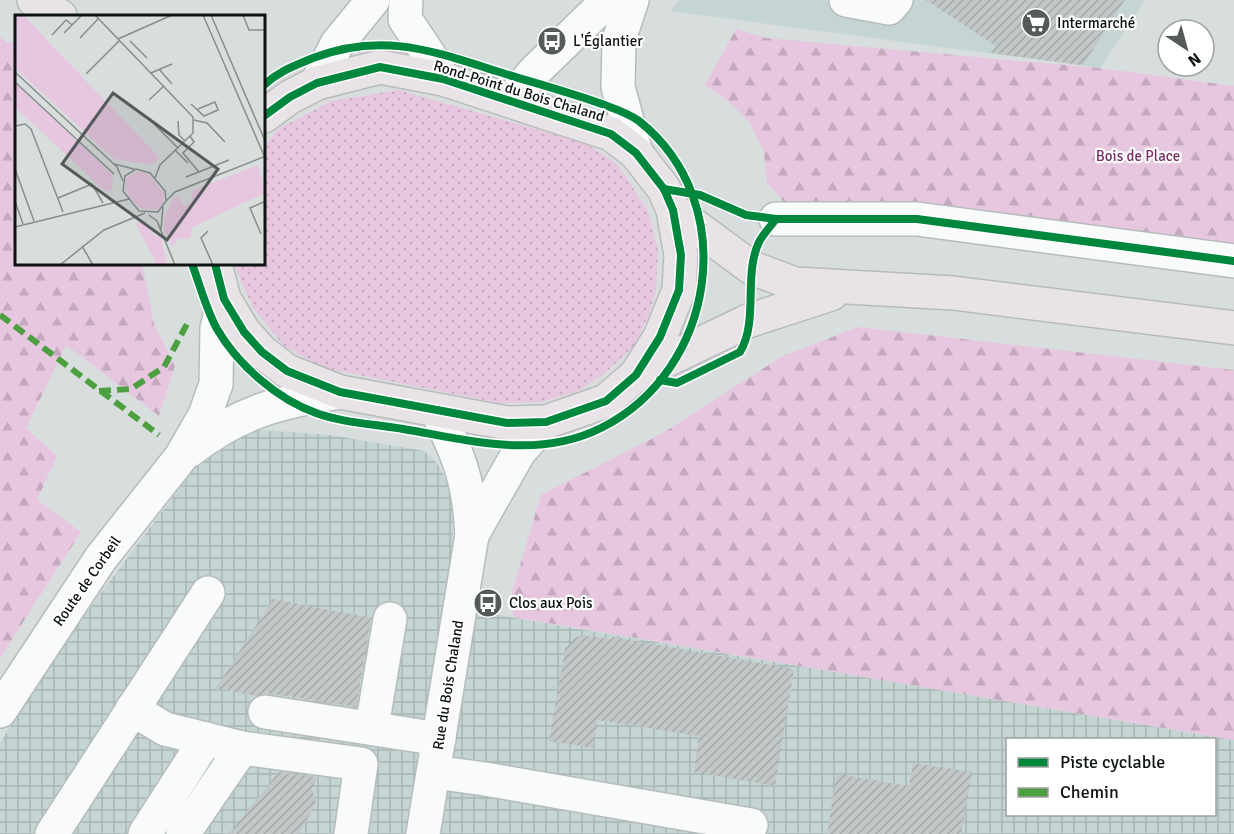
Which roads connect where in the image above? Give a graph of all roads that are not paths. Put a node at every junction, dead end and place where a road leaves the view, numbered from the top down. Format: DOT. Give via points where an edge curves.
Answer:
graph roads {
  1 [pos="34,0"];
  2 [pos="373,0"];
  3 [pos="406,0"];
  4 [pos="621,0"];
  5 [pos="631,0"];
  6 [pos="846,0"];
  7 [pos="896,0"];
  8 [pos="58,15"];
  9 [pos="443,79"];
  10 [pos="290,93"];
  11 [pos="518,102"];
  12 [pos="266,115"];
  13 [pos="636,153"];
  14 [pos="673,210"];
  15 [pos="776,219"];
  16 [pos="1234,261"];
  17 [pos="216,266"];
  18 [pos="858,288"];
  19 [pos="224,299"];
  20 [pos="1234,328"];
  21 [pos="636,375"];
  22 [pos="340,392"];
  23 [pos="437,411"];
  24 [pos="546,422"];
  25 [pos="181,457"];
  26 [pos="472,536"];
  27 [pos="208,593"];
  28 [pos="390,619"];
  29 [pos="132,709"];
  30 [pos="0,711"];
  31 [pos="265,712"];
  32 [pos="372,728"];
  33 [pos="206,739"];
  34 [pos="439,739"];
  35 [pos="242,748"];
  36 [pos="434,772"];
  37 [pos="751,825"];
  38 [pos="51,834"];
  39 [pos="145,834"];
  40 [pos="183,834"];
  41 [pos="351,834"];
  42 [pos="423,834"];
  1 -- 8 [label="main road"];
  2 -- 10 [label="street"];
  3 -- 9 [label="street" via="405,20"];
  4 -- 11 [label="street" via="599,9 535,71"];
  5 -- 11 [label="street" via="563,73"];
  5 -- 13 [label="street" via="619,40 618,87"];
  6 -- 7 [label="street" via="889,9"];
  9 -- 10 [label="main road, Rond-Point du Bois Chaland" via="380,67"];
  9 -- 11 [label="main road, Rond-Point du Bois Chaland"];
  10 -- 12 [label="main road, Rond-Point du Bois Chaland"];
  11 -- 13 [label="main road, Rond-Point du Bois Chaland" via="611,134"];
  13 -- 14 [label="main road, Rond-Point du Bois Chaland" via="664,189"];
  14 -- 18 [label="main road" via="730,254 772,278 795,284"];
  14 -- 21 [label="main road, Rond-Point du Bois Chaland" via="681,255 679,290 660,337"];
  15 -- 16 [label="street" via="917,219"];
  17 -- 19 [label="main road, Rond-Point du Bois Chaland"];
  18 -- 20 [label="main road" via="953,293"];
  18 -- 21 [label="main road" via="748,321"];
  19 -- 22 [label="main road, Rond-Point du Bois Chaland" via="262,352 287,371"];
  19 -- 25 [label="street, Route de Corbeil" via="217,328 216,384 205,415"];
  21 -- 24 [label="main road, Rond-Point du Bois Chaland" via="606,401"];
  22 -- 23 [label="main road, Rond-Point du Bois Chaland"];
  22 -- 25 [label="street, Route de Corbeil" via="265,407 230,423"];
  23 -- 24 [label="main road, Rond-Point du Bois Chaland" via="507,423"];
  23 -- 26 [label="street, Rue du Bois Chaland" via="459,456 467,485"];
  24 -- 26 [label="street, Rue du Bois Chaland" via="519,453"];
  25 -- 30 [label="street, Route de Corbeil" via="102,558"];
  26 -- 34 [label="street, Rue du Bois Chaland"];
  27 -- 29 [label="street"];
  28 -- 32 [label="street"];
  29 -- 33 [label="street" via="165,729"];
  29 -- 38 [label="street"];
  31 -- 32 [label="street"];
  32 -- 34 [label="street"];
  33 -- 35 [label="street"];
  33 -- 39 [label="street"];
  34 -- 36 [label="street, Rue du Bois Chaland"];
  35 -- 40 [label="street"];
  35 -- 41 [label="street" via="361,764"];
  36 -- 37 [label="street"];
  36 -- 42 [label="street, Rue du Bois Chaland"];
}
